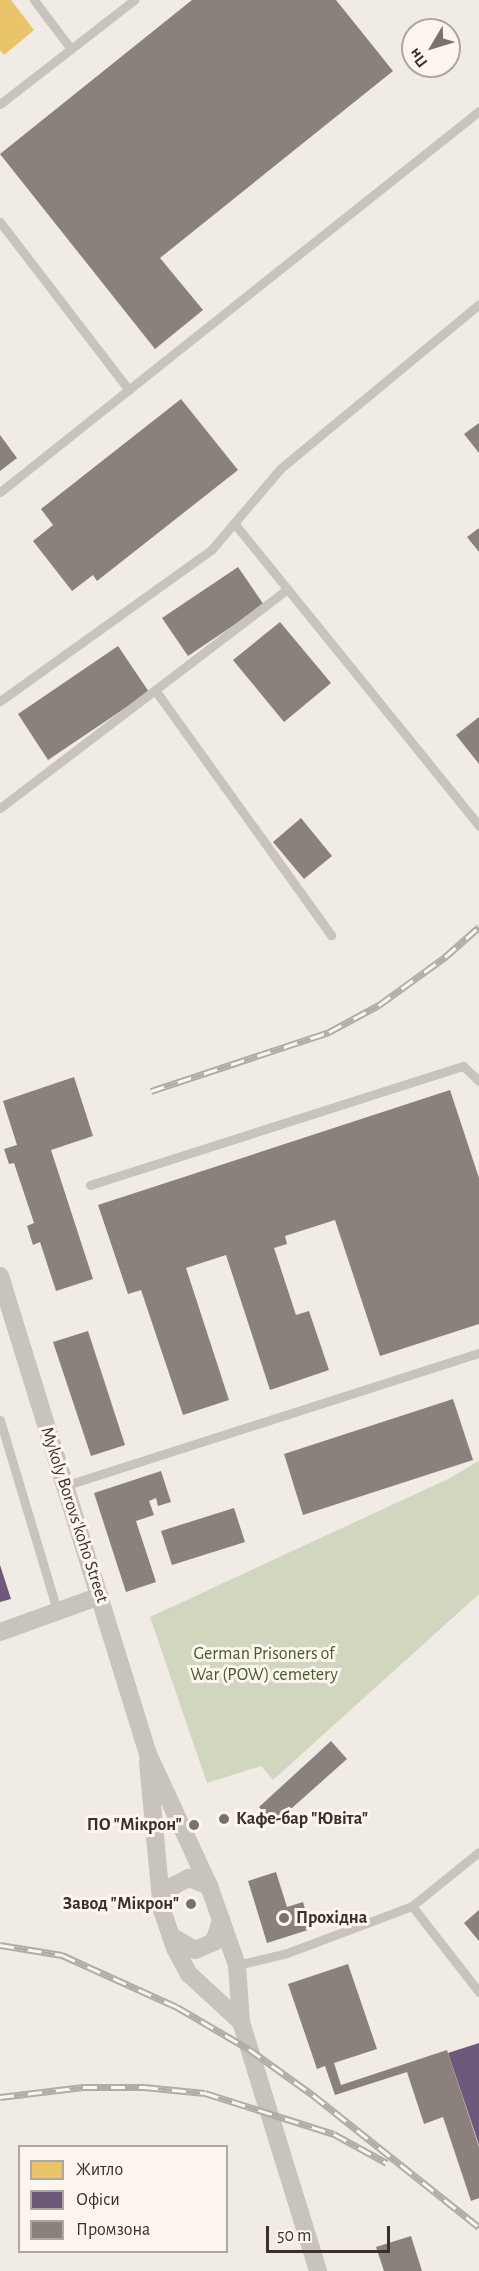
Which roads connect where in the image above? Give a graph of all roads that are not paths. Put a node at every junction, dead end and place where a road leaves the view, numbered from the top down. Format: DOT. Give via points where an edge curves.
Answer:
graph roads {
  1 [pos="34,0"];
  2 [pos="134,0"];
  3 [pos="71,49"];
  4 [pos="0,104"];
  5 [pos="479,111"];
  6 [pos="0,222"];
  7 [pos="479,304"];
  8 [pos="129,390"];
  9 [pos="0,492"];
  10 [pos="234,523"];
  11 [pos="287,589"];
  12 [pos="155,690"];
  13 [pos="0,701"];
  14 [pos="0,808"];
  15 [pos="479,826"];
  16 [pos="331,935"];
  17 [pos="479,1081"];
  18 [pos="90,1185"];
  19 [pos="0,1276"];
  20 [pos="479,1353"];
  21 [pos="0,1420"];
  22 [pos="64,1486"];
  23 [pos="100,1596"];
  24 [pos="58,1613"];
  25 [pos="0,1632"];
  26 [pos="148,1754"];
  27 [pos="479,1852"];
  28 [pos="210,1886"];
  29 [pos="412,1906"];
  30 [pos="162,1910"];
  31 [pos="221,1920"];
  32 [pos="171,1936"];
  33 [pos="237,1965"];
  34 [pos="479,1992"];
  35 [pos="241,2022"];
  36 [pos="318,2271"];
  1 -- 3 [label="lane"];
  2 -- 3 [label="lane"];
  3 -- 4 [label="lane"];
  5 -- 8 [label="lane"];
  6 -- 8 [label="lane"];
  7 -- 10 [label="lane" via="281,468"];
  8 -- 9 [label="lane"];
  10 -- 11 [label="lane"];
  10 -- 13 [label="lane" via="212,549"];
  11 -- 12 [label="lane"];
  11 -- 15 [label="lane"];
  12 -- 14 [label="lane"];
  12 -- 16 [label="lane"];
  17 -- 18 [label="lane" via="464,1066"];
  19 -- 22 [label="street, Mykoly Borovs'koho Street"];
  20 -- 22 [label="lane"];
  21 -- 24 [label="lane"];
  22 -- 23 [label="street, Mykoly Borovs'koho Street"];
  23 -- 24 [label="street"];
  23 -- 26 [label="street, Mykoly Borovs'koho Street"];
  24 -- 25 [label="street"];
  26 -- 28 [label="street, Mykoly Borovs'koho Street"];
  26 -- 30 [label="street, Mykoly Borovs'koho Street"];
  27 -- 29 [label="lane"];
  28 -- 30 [label="street" via="189,1878 173,1886"];
  28 -- 31 [label="street, Mykoly Borovs'koho Street"];
  29 -- 33 [label="lane" via="287,1953"];
  29 -- 34 [label="lane"];
  30 -- 32 [label="street, Mykoly Borovs'koho Street"];
  31 -- 32 [label="street" via="214,1942 195,1950"];
  31 -- 33 [label="street, Mykoly Borovs'koho Street"];
  32 -- 35 [label="street, Mykoly Borovs'koho Street" via="189,1974"];
  33 -- 35 [label="street, Mykoly Borovs'koho Street"];
  35 -- 36 [label="street, Mykoly Borovs'koho Street"];
}
